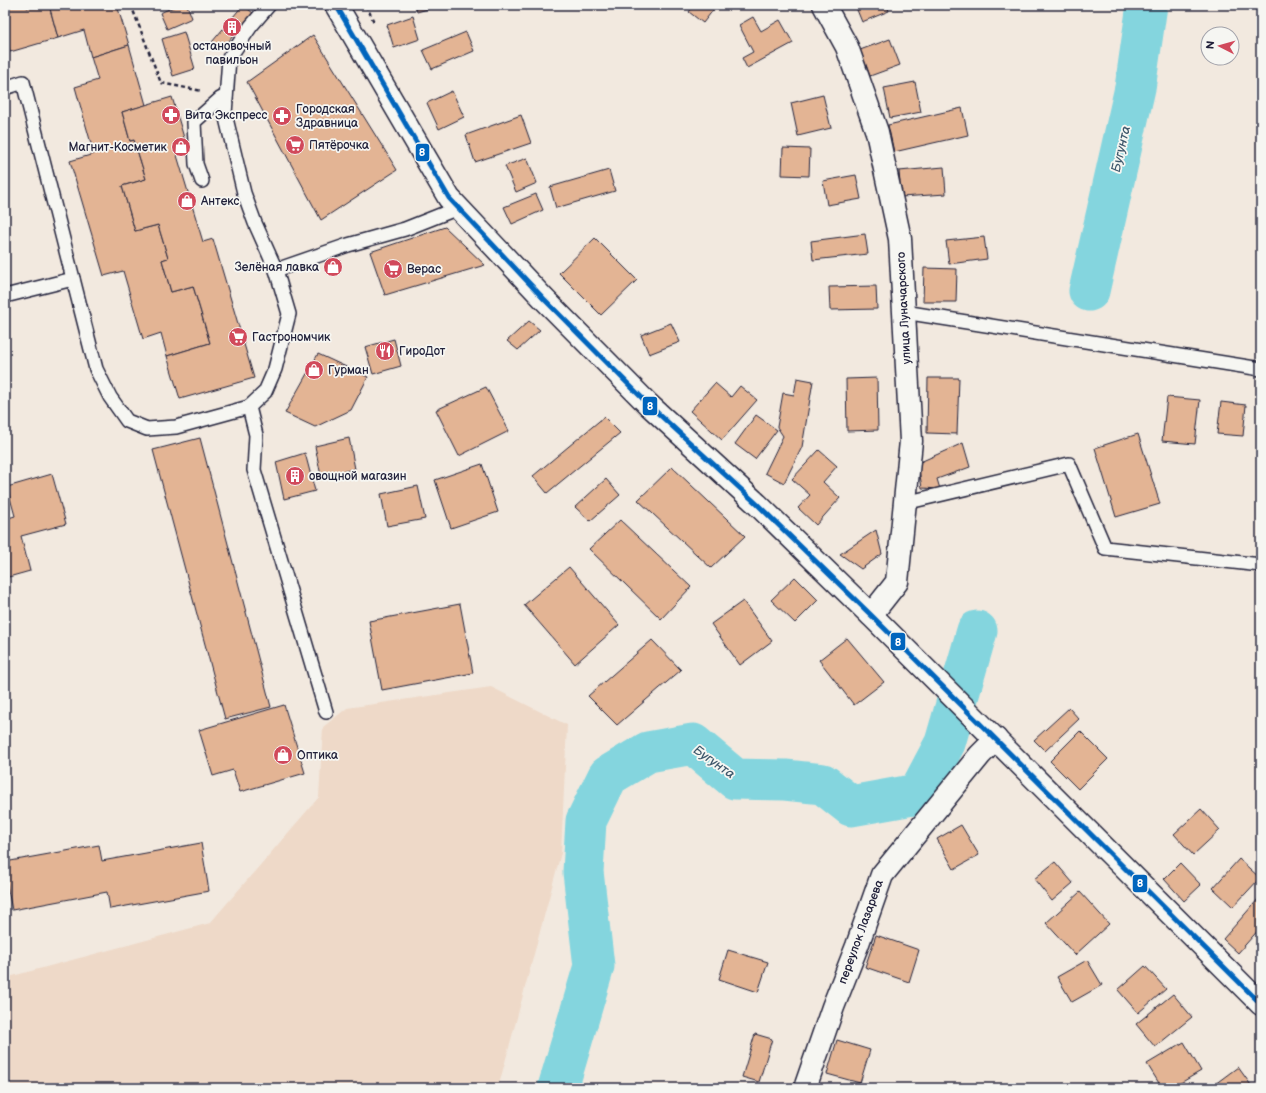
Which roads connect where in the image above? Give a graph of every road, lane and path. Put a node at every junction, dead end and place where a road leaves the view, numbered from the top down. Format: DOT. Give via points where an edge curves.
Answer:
graph roads {
  1 [pos="130,5"];
  2 [pos="269,5"];
  3 [pos="336,5"];
  4 [pos="366,5"];
  5 [pos="824,5"];
  6 [pos="376,26"];
  7 [pos="5,88"];
  8 [pos="226,96"];
  9 [pos="202,182"];
  10 [pos="458,208"];
  11 [pos="276,270"];
  12 [pos="73,278"];
  13 [pos="5,296"];
  14 [pos="904,312"];
  15 [pos="1261,369"];
  16 [pos="249,407"];
  17 [pos="905,503"];
  18 [pos="1261,565"];
  19 [pos="871,615"];
  20 [pos="326,712"];
  21 [pos="995,738"];
  22 [pos="1261,1004"];
  23 [pos="805,1088"];
  1 -- 8 [label="path" via="161,82"];
  2 -- 8 [label="lane" via="250,26 229,58"];
  3 -- 10 [label="street" via="449,198"];
  4 -- 6 [label="path"];
  5 -- 14 [label="street, улица Луначарского" via="847,47 877,132 900,239"];
  7 -- 12 [label="lane" via="23,82"];
  8 -- 9 [label="lane" via="194,122 196,164"];
  8 -- 11 [label="lane" via="225,114 244,193"];
  10 -- 11 [label="lane" via="405,229"];
  10 -- 19 [label="street" via="644,399"];
  11 -- 16 [label="lane" via="289,314 275,369 265,392"];
  12 -- 13 [label="lane"];
  12 -- 16 [label="lane" via="96,369 127,421 148,429 176,427"];
  14 -- 15 [label="lane"];
  14 -- 17 [label="street, улица Луначарского" via="911,441"];
  16 -- 20 [label="lane" via="256,435 254,470"];
  17 -- 18 [label="lane" via="1069,464 1105,548"];
  17 -- 19 [label="street, улица Луначарского" via="897,582"];
  19 -- 21 [label="street"];
  21 -- 22 [label="street"];
  21 -- 23 [label="street, переулок Лазарева" via="882,875"];
}
